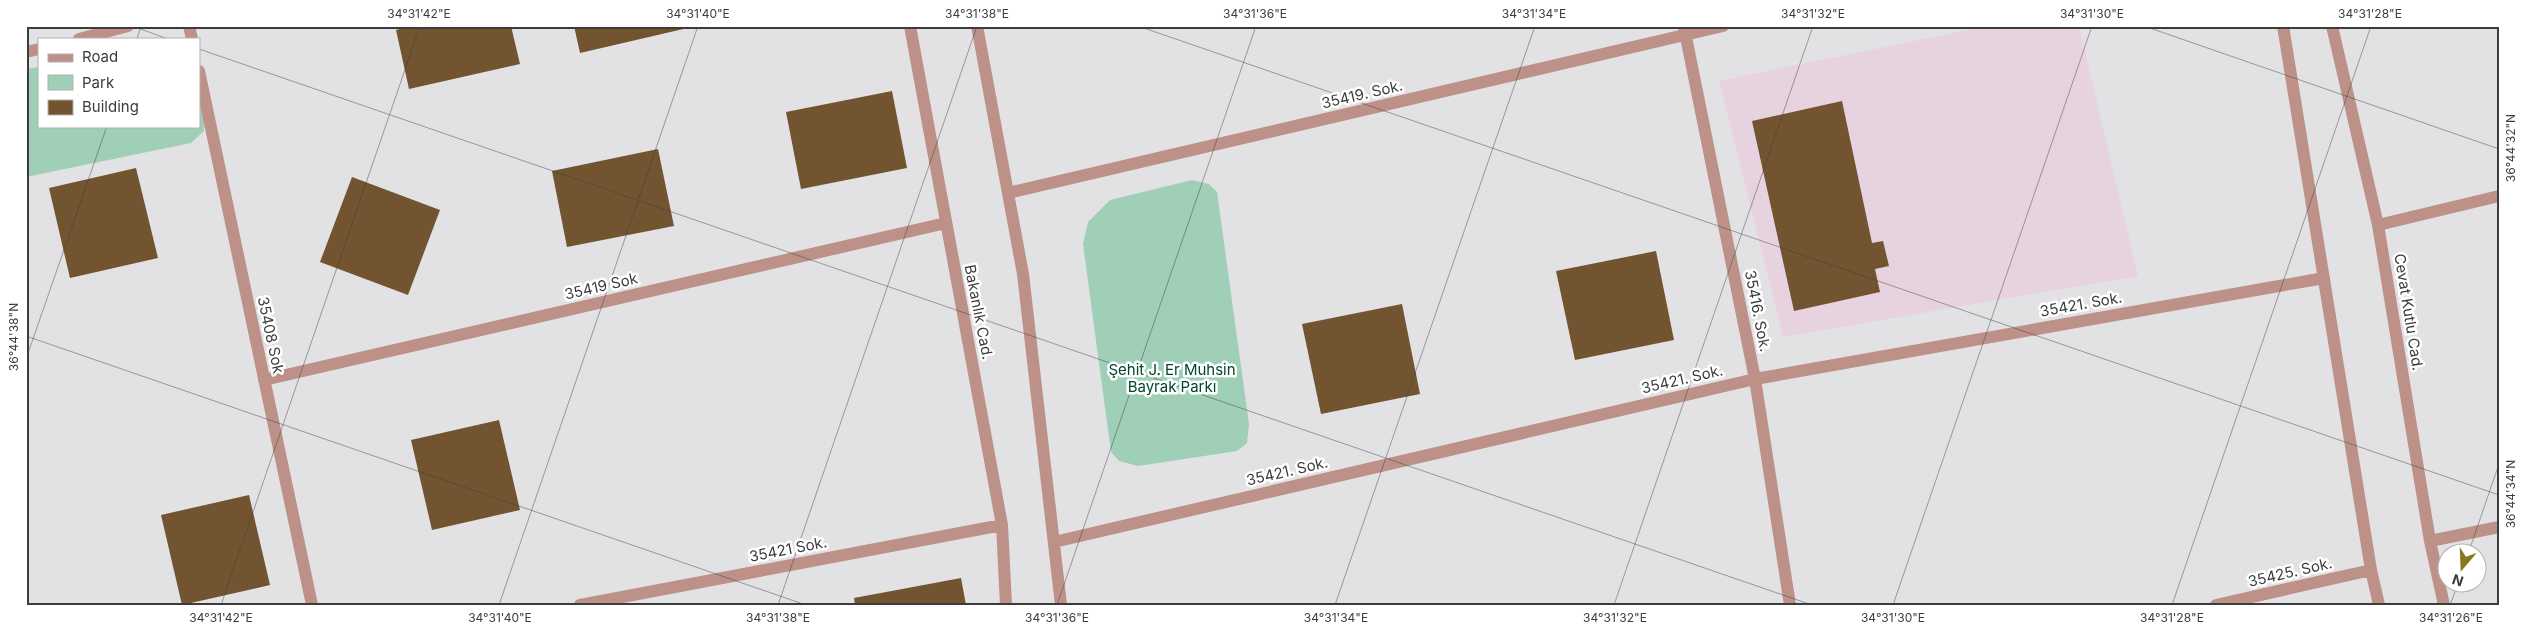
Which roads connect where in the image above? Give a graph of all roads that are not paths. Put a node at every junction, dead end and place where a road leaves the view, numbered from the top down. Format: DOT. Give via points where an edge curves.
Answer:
graph roads {
  1 [pos="128,26"];
  2 [pos="910,26"];
  3 [pos="977,26"];
  4 [pos="1723,26"];
  5 [pos="2283,26"];
  6 [pos="2332,26"];
  7 [pos="1685,30"];
  8 [pos="83,38"];
  9 [pos="200,76"];
  10 [pos="1008,193"];
  11 [pos="2499,196"];
  12 [pos="946,223"];
  13 [pos="2378,225"];
  14 [pos="2324,278"];
  15 [pos="1756,379"];
  16 [pos="264,380"];
  17 [pos="1002,525"];
  18 [pos="2499,527"];
  19 [pos="2430,541"];
  20 [pos="1054,542"];
  21 [pos="2371,570"];
  22 [pos="312,605"];
  23 [pos="580,605"];
  24 [pos="1006,605"];
  25 [pos="1061,605"];
  26 [pos="1790,605"];
  27 [pos="2216,605"];
  28 [pos="2379,605"];
  29 [pos="2444,605"];
  1 -- 8 [label="street"];
  2 -- 12 [label="street, Bakanlık Cad."];
  3 -- 10 [label="street"];
  4 -- 7 [label="street, 35419. Sok."];
  5 -- 14 [label="street"];
  6 -- 13 [label="street, Cevat Kutlu Cad."];
  7 -- 10 [label="street, 35419. Sok."];
  7 -- 15 [label="street, 35416. Sok."];
  9 -- 16 [label="street, 35408 Sok"];
  10 -- 20 [label="street" via="1024,274"];
  11 -- 13 [label="street"];
  12 -- 16 [label="street, 35419 Sok"];
  12 -- 17 [label="street, Bakanlık Cad."];
  13 -- 19 [label="street, Cevat Kutlu Cad."];
  14 -- 15 [label="street, 35421. Sok."];
  14 -- 21 [label="street"];
  15 -- 20 [label="street, 35421. Sok."];
  15 -- 26 [label="street, 35416. Sok."];
  16 -- 22 [label="street, 35408 Sok"];
  17 -- 23 [label="street, 35421 Sok."];
  17 -- 24 [label="street, Bakanlık Cad."];
  18 -- 19 [label="street"];
  19 -- 29 [label="street, Cevat Kutlu Cad."];
  20 -- 25 [label="street"];
  21 -- 27 [label="street, 35425. Sok."];
  21 -- 28 [label="street"];
}
